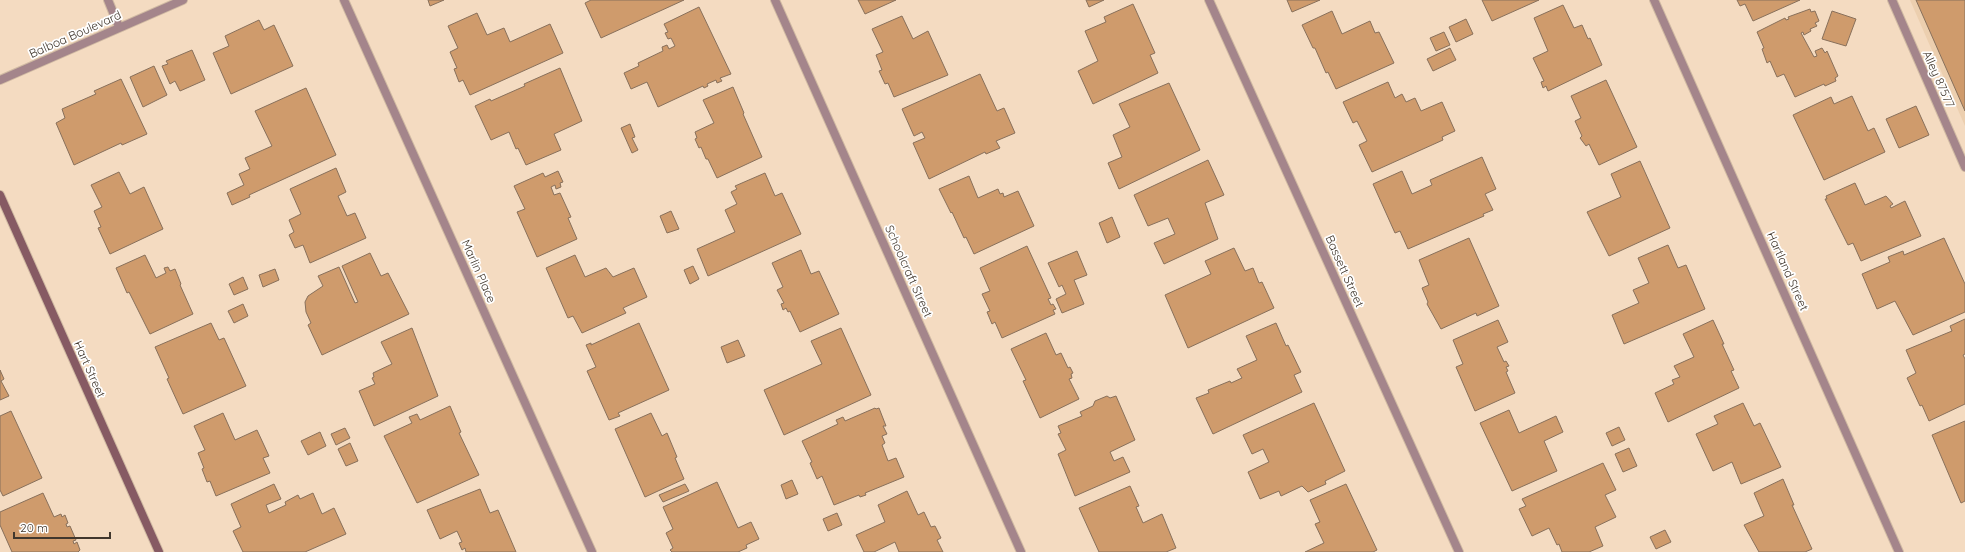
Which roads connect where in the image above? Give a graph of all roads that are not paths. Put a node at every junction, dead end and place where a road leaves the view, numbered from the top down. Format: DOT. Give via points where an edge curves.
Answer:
graph roads {
  1 [pos="108,0"];
  2 [pos="183,0"];
  3 [pos="344,0"];
  4 [pos="775,0"];
  5 [pos="1210,0"];
  6 [pos="1654,0"];
  7 [pos="1892,0"];
  8 [pos="119,27"];
  9 [pos="0,80"];
  10 [pos="1965,166"];
  11 [pos="0,195"];
  12 [pos="159,552"];
  13 [pos="592,552"];
  14 [pos="1021,552"];
  15 [pos="1459,552"];
  16 [pos="1899,552"];
  1 -- 8 [label="street"];
  2 -- 8 [label="street, Balboa Boulevard"];
  3 -- 13 [label="street, Marlin Place"];
  4 -- 14 [label="street, Schoolcraft Street"];
  5 -- 15 [label="street, Bassett Street"];
  6 -- 16 [label="street, Hartland Street"];
  7 -- 10 [label="street, Alley 87577"];
  8 -- 9 [label="street, Balboa Boulevard"];
  11 -- 12 [label="street, Hart Street"];
}
